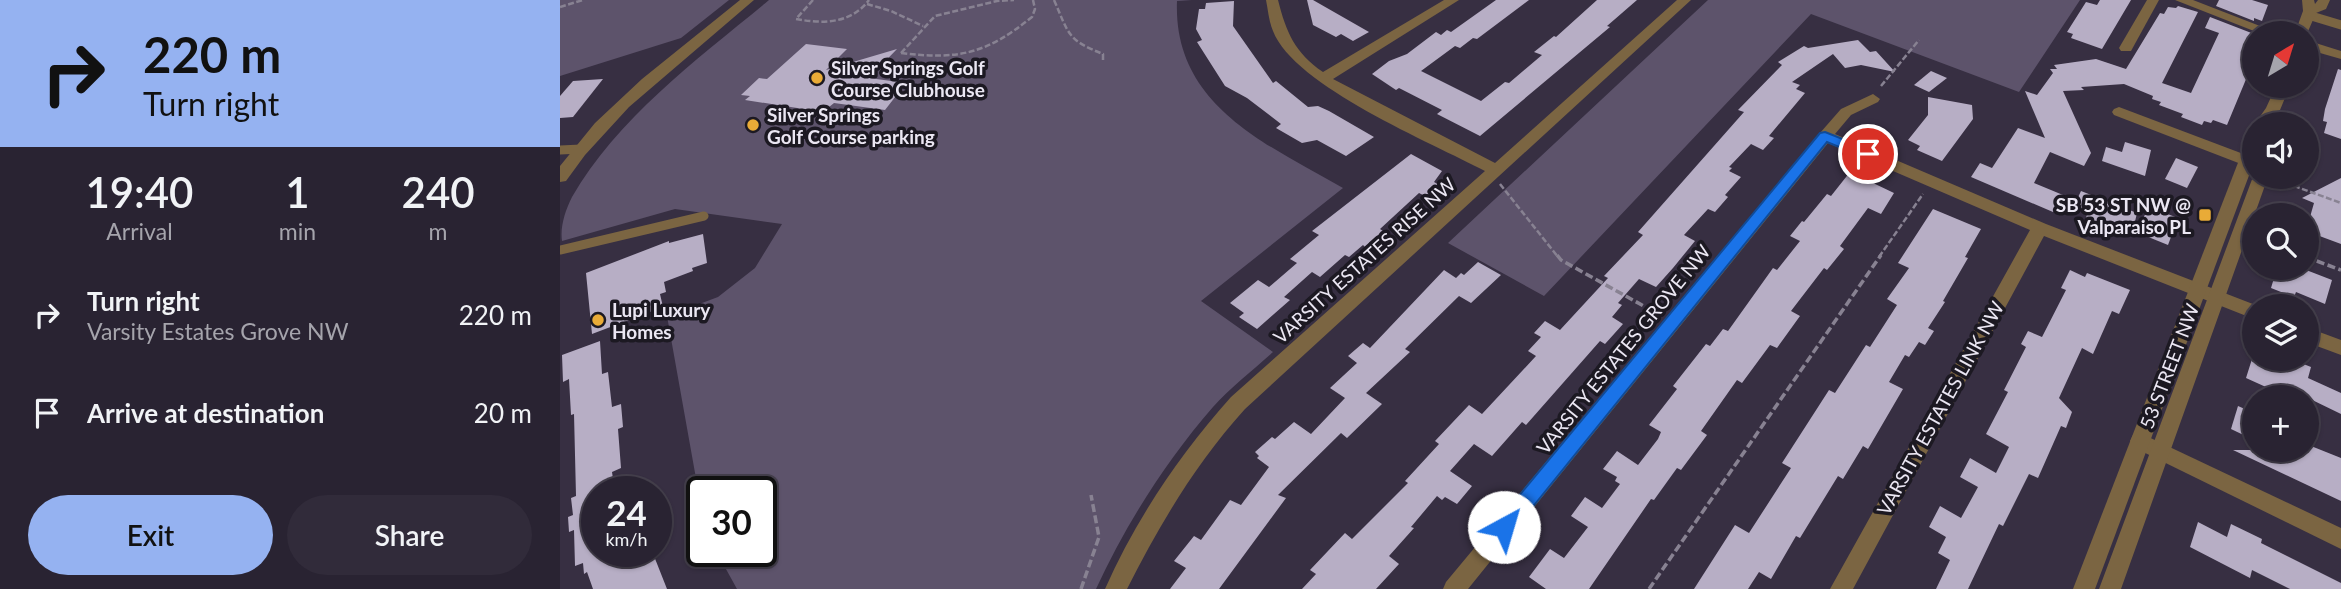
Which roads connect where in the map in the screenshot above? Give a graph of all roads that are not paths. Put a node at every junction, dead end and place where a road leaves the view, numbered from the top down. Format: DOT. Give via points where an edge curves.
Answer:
graph roads {
  1 [pos="748,0"];
  2 [pos="1272,0"];
  3 [pos="1453,0"];
  4 [pos="1685,0"];
  5 [pos="2153,0"];
  6 [pos="2181,0"];
  7 [pos="2324,0"];
  8 [pos="2309,8"];
  9 [pos="2242,22"];
  10 [pos="2341,25"];
  11 [pos="2126,48"];
  12 [pos="2319,48"];
  13 [pos="2341,55"];
  14 [pos="1322,79"];
  15 [pos="1877,93"];
  16 [pos="2119,112"];
  17 [pos="1825,136"];
  18 [pos="580,149"];
  19 [pos="560,150"];
  20 [pos="2242,160"];
  21 [pos="1498,176"];
  22 [pos="560,177"];
  23 [pos="2242,187"];
  24 [pos="2254,189"];
  25 [pos="704,216"];
  26 [pos="2039,228"];
  27 [pos="560,250"];
  28 [pos="2207,292"];
  29 [pos="2242,307"];
  30 [pos="2319,339"];
  31 [pos="2341,348"];
  32 [pos="2140,441"];
  33 [pos="2160,451"];
  34 [pos="2341,539"];
  35 [pos="1116,589"];
  36 [pos="1454,589"];
  37 [pos="1841,589"];
  38 [pos="2084,589"];
  39 [pos="2110,589"];
  1 -- 18 [label="street" via="634,93"];
  2 -- 14 [label="street" via="1280,33 1305,66"];
  3 -- 14 [label="street"];
  4 -- 21 [label="street, VARSITY ESTATES RISE NW"];
  5 -- 11 [label="street"];
  6 -- 9 [label="street"];
  7 -- 8 [label="street" via="2321,6"];
  8 -- 10 [label="lane"];
  12 -- 13 [label="street"];
  14 -- 21 [label="street"];
  15 -- 17 [label="street, VARSITY ESTATES GROVE NW" via="1846,112"];
  16 -- 20 [label="street"];
  17 -- 26 [label="street"];
  17 -- 36 [label="street, VARSITY ESTATES GROVE NW"];
  18 -- 19 [label="lane"];
  18 -- 22 [label="street"];
  21 -- 35 [label="street, VARSITY ESTATES RISE NW" via="1262,379 1217,425 1157,508"];
  23 -- 28 [label="street, 53 STREET NW"];
  24 -- 28 [label="street, 53 STREET NW"];
  25 -- 27 [label="lane"];
  26 -- 28 [label="street"];
  26 -- 37 [label="street, VARSITY ESTATES LINK NW"];
  28 -- 29 [label="street"];
  28 -- 32 [label="street, 53 STREET NW"];
  28 -- 33 [label="street, 53 STREET NW"];
  30 -- 31 [label="street"];
  32 -- 33 [label="street"];
  32 -- 38 [label="street, 53 STREET NW"];
  33 -- 34 [label="street"];
  33 -- 39 [label="street, 53 STREET NW"];
}
